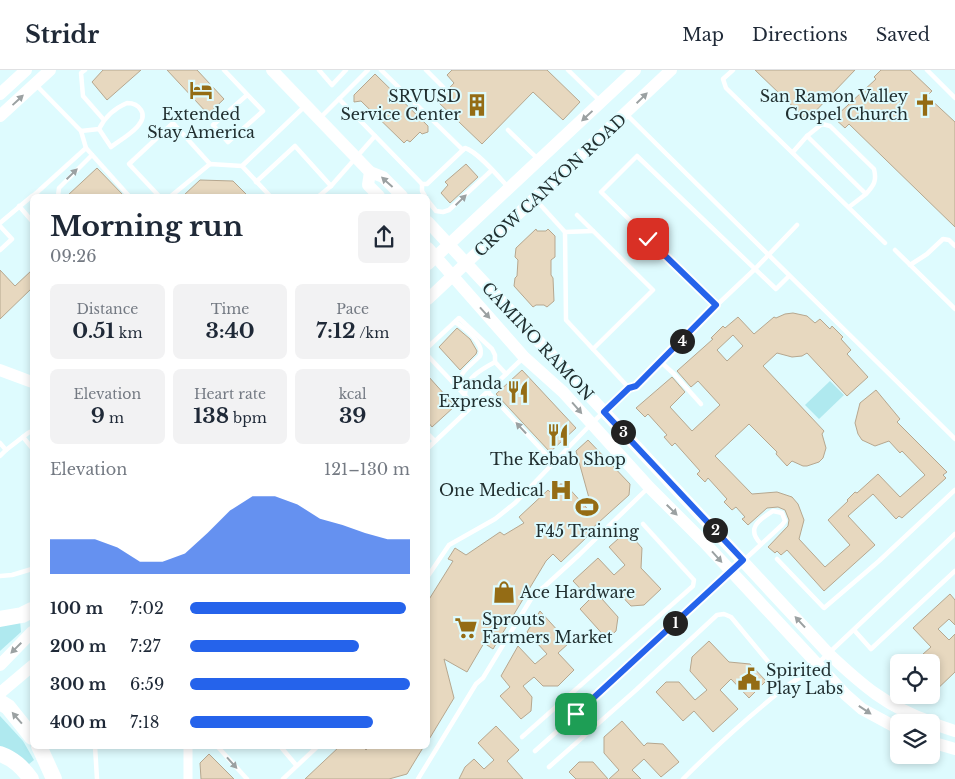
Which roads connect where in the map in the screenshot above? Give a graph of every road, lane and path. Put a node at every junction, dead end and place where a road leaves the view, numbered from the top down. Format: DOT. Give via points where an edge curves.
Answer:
graph roads {
  1 [pos="50,70"];
  2 [pos="85,70"];
  3 [pos="224,70"];
  4 [pos="346,70"];
  5 [pos="368,70"];
  6 [pos="381,70"];
  7 [pos="426,70"];
  8 [pos="568,70"];
  9 [pos="635,70"];
  10 [pos="671,70"];
  11 [pos="732,70"];
  12 [pos="927,70"];
  13 [pos="23,71"];
  14 [pos="321,71"];
  15 [pos="278,72"];
  16 [pos="35,84"];
  17 [pos="443,87"];
  18 [pos="0,94"];
  19 [pos="247,95"];
  20 [pos="955,98"];
  21 [pos="339,99"];
  22 [pos="601,102"];
  23 [pos="306,105"];
  24 [pos="625,114"];
  25 [pos="0,116"];
  26 [pos="319,118"];
  27 [pos="104,120"];
  28 [pos="98,128"];
  29 [pos="508,130"];
  30 [pos="80,132"];
  31 [pos="376,136"];
  32 [pos="807,136"];
  33 [pos="86,148"];
  34 [pos="462,150"];
  35 [pos="793,152"];
  36 [pos="92,155"];
  37 [pos="356,156"];
  38 [pos="539,160"];
  39 [pos="210,164"];
  40 [pos="242,166"];
  41 [pos="492,170"];
  42 [pos="370,172"];
  43 [pos="256,182"];
  44 [pos="422,184"];
  45 [pos="331,186"];
  46 [pos="509,188"];
  47 [pos="35,194"];
  48 [pos="58,194"];
  49 [pos="127,194"];
  50 [pos="156,194"];
  51 [pos="173,194"];
  52 [pos="268,194"];
  53 [pos="321,194"];
  54 [pos="377,194"];
  55 [pos="400,194"];
  56 [pos="424,194"];
  57 [pos="866,194"];
  58 [pos="30,198"];
  59 [pos="535,199"];
  60 [pos="430,204"];
  61 [pos="19,206"];
  62 [pos="849,207"];
  63 [pos="577,215"];
  64 [pos="30,219"];
  65 [pos="0,224"];
  66 [pos="430,224"];
  67 [pos="797,225"];
  68 [pos="593,231"];
  69 [pos="565,232"];
  70 [pos="885,243"];
  71 [pos="449,244"];
  72 [pos="955,246"];
  73 [pos="0,250"];
  74 [pos="895,250"];
  75 [pos="430,256"];
  76 [pos="768,256"];
  77 [pos="466,264"];
  78 [pos="910,265"];
  79 [pos="755,269"];
  80 [pos="789,276"];
  81 [pos="452,277"];
  82 [pos="430,297"];
  83 [pos="716,305"];
  84 [pos="955,309"];
  85 [pos="455,322"];
  86 [pos="430,345"];
  87 [pos="593,350"];
  88 [pos="524,357"];
  89 [pos="430,358"];
  90 [pos="494,362"];
  91 [pos="660,362"];
  92 [pos="0,370"];
  93 [pos="506,374"];
  94 [pos="30,381"];
  95 [pos="629,388"];
  96 [pos="488,392"];
  97 [pos="466,397"];
  98 [pos="702,404"];
  99 [pos="474,405"];
  100 [pos="604,412"];
  101 [pos="590,424"];
  102 [pos="30,432"];
  103 [pos="430,436"];
  104 [pos="23,437"];
  105 [pos="955,439"];
  106 [pos="434,441"];
  107 [pos="0,443"];
  108 [pos="30,446"];
  109 [pos="430,446"];
  110 [pos="6,450"];
  111 [pos="0,456"];
  112 [pos="554,463"];
  113 [pos="649,487"];
  114 [pos="955,490"];
  115 [pos="643,524"];
  116 [pos="955,534"];
  117 [pos="761,544"];
  118 [pos="777,559"];
  119 [pos="743,560"];
  120 [pos="30,570"];
  121 [pos="955,571"];
  122 [pos="730,572"];
  123 [pos="430,573"];
  124 [pos="0,576"];
  125 [pos="30,611"];
  126 [pos="0,619"];
  127 [pos="854,630"];
  128 [pos="30,634"];
  129 [pos="829,654"];
  130 [pos="0,665"];
  131 [pos="816,665"];
  132 [pos="30,668"];
  133 [pos="776,670"];
  134 [pos="0,693"];
  135 [pos="0,702"];
  136 [pos="911,714"];
  137 [pos="890,724"];
  138 [pos="940,726"];
  139 [pos="955,731"];
  140 [pos="30,734"];
  141 [pos="522,737"];
  142 [pos="940,745"];
  143 [pos="41,749"];
  144 [pos="95,749"];
  145 [pos="188,749"];
  146 [pos="220,749"];
  147 [pos="283,749"];
  148 [pos="315,749"];
  149 [pos="955,749"];
  150 [pos="535,751"];
  151 [pos="0,754"];
  152 [pos="296,765"];
  153 [pos="549,766"];
  154 [pos="31,779"];
  155 [pos="54,779"];
  156 [pos="97,779"];
  157 [pos="188,779"];
  158 [pos="247,779"];
  159 [pos="283,779"];
  160 [pos="418,779"];
  161 [pos="683,779"];
  1 -- 16 [label="street"];
  2 -- 27 [label="lane" via="81,73 83,96"];
  3 -- 19 [label="lane"];
  4 -- 14 [label="lane" via="332,85"];
  5 -- 21 [label="lane"];
  6 -- 34 [label="lane"];
  7 -- 17 [label="lane"];
  8 -- 22 [label="lane"];
  9 -- 22 [label="street, CROW CANYON ROAD"];
  24 -- 10 [label="street, CROW CANYON ROAD, one-way"];
  11 -- 35 [label="lane" via="723,79 726,88"];
  12 -- 20 [label="lane"];
  13 -- 16 [label="street"];
  13 -- 18 [label="street"];
  15 -- 23 [label="street"];
  25 -- 16 [label="street, one-way"];
  16 -- 30 [label="lane"];
  19 -- 19 [label="lane" via="263,111 228,142 213,125"];
  21 -- 26 [label="lane"];
  21 -- 31 [label="lane"];
  22 -- 38 [label="street, CROW CANYON ROAD, one-way"];
  23 -- 26 [label="street"];
  23 -- 40 [label="lane"];
  24 -- 59 [label="street, CROW CANYON ROAD"];
  24 -- 76 [label="lane"];
  26 -- 37 [label="street"];
  27 -- 28 [label="lane"];
  27 -- 28 [label="lane" via="127,103 139,107 144,116 138,126 111,147"];
  28 -- 30 [label="lane"];
  29 -- 38 [label="lane"];
  30 -- 33 [label="lane"];
  31 -- 37 [label="lane"];
  31 -- 44 [label="lane"];
  32 -- 35 [label="lane"];
  32 -- 57 [label="lane"];
  32 -- 57 [label="lane" via="822,124 830,126 868,163 876,178"];
  33 -- 36 [label="lane"];
  33 -- 47 [label="lane"];
  34 -- 41 [label="lane" via="468,149"];
  34 -- 44 [label="lane" via="427,184"];
  35 -- 62 [label="lane"];
  48 -- 36 [label="lane, one-way" via="59,188"];
  36 -- 49 [label="lane"];
  37 -- 42 [label="street"];
  37 -- 45 [label="lane"];
  38 -- 46 [label="street, CROW CANYON ROAD"];
  39 -- 40 [label="lane"];
  39 -- 50 [label="lane" via="173,123 129,164"];
  39 -- 51 [label="lane"];
  40 -- 43 [label="lane"];
  41 -- 46 [label="lane"];
  60 -- 41 [label="lane, one-way" via="436,211 452,209"];
  42 -- 54 [label="street" via="368,185"];
  55 -- 42 [label="street, one-way" via="383,178"];
  43 -- 45 [label="lane" via="295,146"];
  43 -- 52 [label="lane"];
  44 -- 56 [label="lane"];
  45 -- 53 [label="lane"];
  46 -- 71 [label="street, CROW CANYON ROAD"];
  57 -- 62 [label="lane"];
  58 -- 61 [label="lane"];
  59 -- 69 [label="lane"];
  59 -- 77 [label="street, CROW CANYON ROAD"];
  61 -- 64 [label="lane"];
  61 -- 65 [label="lane"];
  62 -- 70 [label="lane"];
  63 -- 68 [label="lane"];
  65 -- 73 [label="lane" via="12,239"];
  66 -- 71 [label="street, CAMINO RAMON"];
  67 -- 76 [label="lane"];
  68 -- 69 [label="lane"];
  68 -- 87 [label="lane" via="653,290"];
  69 -- 87 [label="lane" via="566,320"];
  71 -- 75 [label="street, CROW CANYON ROAD"];
  71 -- 77 [label="street, CAMINO RAMON"];
  72 -- 78 [label="lane" via="943,239"];
  74 -- 78 [label="lane"];
  75 -- 81 [label="street, CAMINO RAMON"];
  76 -- 79 [label="lane"];
  76 -- 80 [label="lane"];
  77 -- 81 [label="street, CROW CANYON ROAD"];
  77 -- 100 [label="street, CAMINO RAMON"];
  78 -- 84 [label="lane"];
  79 -- 80 [label="lane" via="776,289"];
  79 -- 83 [label="lane"];
  79 -- 83 [label="lane" via="637,156 601,192"];
  80 -- 105 [label="lane"];
  81 -- 82 [label="street, CROW CANYON ROAD"];
  81 -- 88 [label="street, CAMINO RAMON, one-way"];
  83 -- 91 [label="lane"];
  85 -- 86 [label="lane"];
  85 -- 90 [label="lane" via="459,318 492,349"];
  85 -- 97 [label="lane" via="480,346 482,352 460,379"];
  87 -- 95 [label="lane"];
  88 -- 93 [label="lane"];
  88 -- 101 [label="street, CAMINO RAMON, one-way" via="563,392"];
  89 -- 97 [label="lane"];
  90 -- 93 [label="lane"];
  90 -- 97 [label="lane" via="468,381"];
  91 -- 95 [label="lane" via="636,386"];
  91 -- 98 [label="lane"];
  92 -- 94 [label="street"];
  93 -- 96 [label="lane"];
  95 -- 100 [label="lane"];
  96 -- 99 [label="lane"];
  112 -- 96 [label="lane, one-way"];
  97 -- 99 [label="lane"];
  99 -- 106 [label="lane"];
  100 -- 101 [label="lane"];
  100 -- 119 [label="street, CAMINO RAMON"];
  101 -- 112 [label="lane"];
  101 -- 113 [label="street, CAMINO RAMON"];
  102 -- 104 [label="lane"];
  103 -- 106 [label="lane"];
  104 -- 108 [label="lane"];
  104 -- 110 [label="lane"];
  106 -- 109 [label="lane"];
  107 -- 110 [label="lane"];
  110 -- 111 [label="lane"];
  112 -- 123 [label="lane" via="495,519 449,545"];
  113 -- 122 [label="street, CAMINO RAMON, one-way"];
  113 -- 160 [label="lane" via="579,556 534,594"];
  114 -- 118 [label="lane" via="824,608"];
  115 -- 141 [label="lane" via="694,580 693,586"];
  116 -- 127 [label="lane"];
  117 -- 117 [label="lane" via="782,525 782,513 773,511 754,527 754,537"];
  117 -- 119 [label="lane"];
  119 -- 122 [label="lane"];
  129 -- 119 [label="street, CAMINO RAMON, one-way"];
  120 -- 124 [label="lane"];
  121 -- 127 [label="lane" via="871,649"];
  122 -- 131 [label="street, CAMINO RAMON"];
  122 -- 150 [label="lane"];
  125 -- 126 [label="highway"];
  127 -- 129 [label="lane"];
  128 -- 130 [label="street, one-way"];
  129 -- 131 [label="lane"];
  129 -- 136 [label="street, CAMINO RAMON" via="859,683 887,703"];
  131 -- 137 [label="street, CAMINO RAMON, one-way" via="862,709"];
  131 -- 161 [label="lane" via="766,703"];
  132 -- 134 [label="street"];
  133 -- 153 [label="lane" via="731,617 717,615"];
  140 -- 135 [label="highway, one-way"];
  138 -- 139 [label="street, CAMINO RAMON"];
  142 -- 149 [label="street"];
  143 -- 155 [label="highway"];
  144 -- 156 [label="lane"];
  145 -- 157 [label="street"];
  146 -- 158 [label="lane, one-way"];
  147 -- 152 [label="lane"];
  148 -- 152 [label="lane"];
  151 -- 154 [label="highway" via="22,767"];
  152 -- 159 [label="lane"];
}
